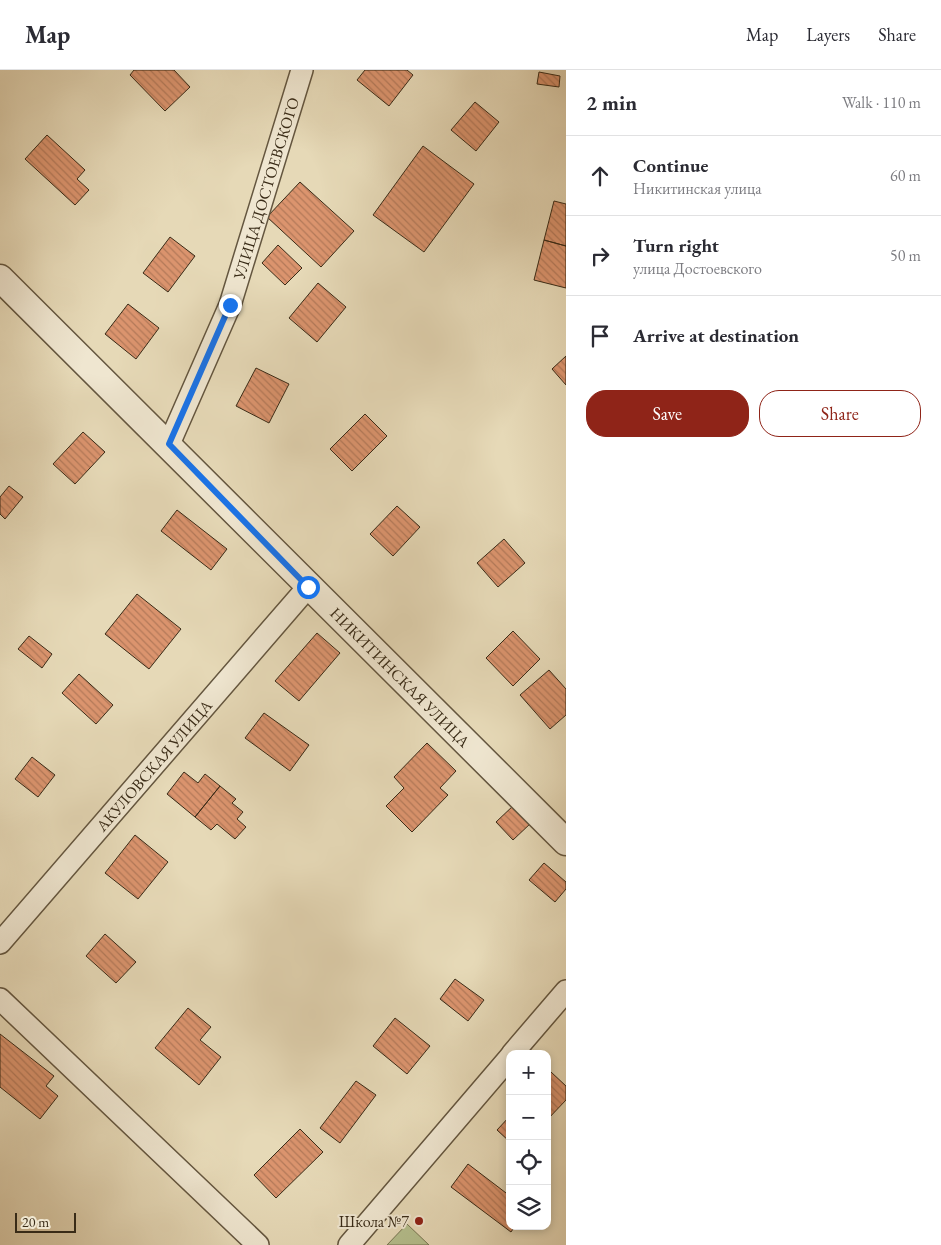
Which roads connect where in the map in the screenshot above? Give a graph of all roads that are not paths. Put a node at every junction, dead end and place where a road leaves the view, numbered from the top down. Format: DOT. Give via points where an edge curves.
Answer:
graph roads {
  1 [pos="302,70"];
  2 [pos="0,278"];
  3 [pos="169,444"];
  4 [pos="308,587"];
  5 [pos="566,842"];
  6 [pos="0,943"];
  7 [pos="566,991"];
  8 [pos="0,999"];
  9 [pos="515,1050"];
  10 [pos="506,1062"];
  11 [pos="258,1245"];
  12 [pos="349,1245"];
  1 -- 3 [label="street, УЛИЦА ДОСТОЕВСКОГО" via="230,305"];
  2 -- 3 [label="street, НИКИТИНСКАЯ УЛИЦА"];
  3 -- 4 [label="street, НИКИТИНСКАЯ УЛИЦА"];
  4 -- 5 [label="street, НИКИТИНСКАЯ УЛИЦА"];
  4 -- 6 [label="street, АКУЛОВСКАЯ УЛИЦА"];
  7 -- 9 [label="street"];
  8 -- 11 [label="street"];
  10 -- 12 [label="street"];
}
